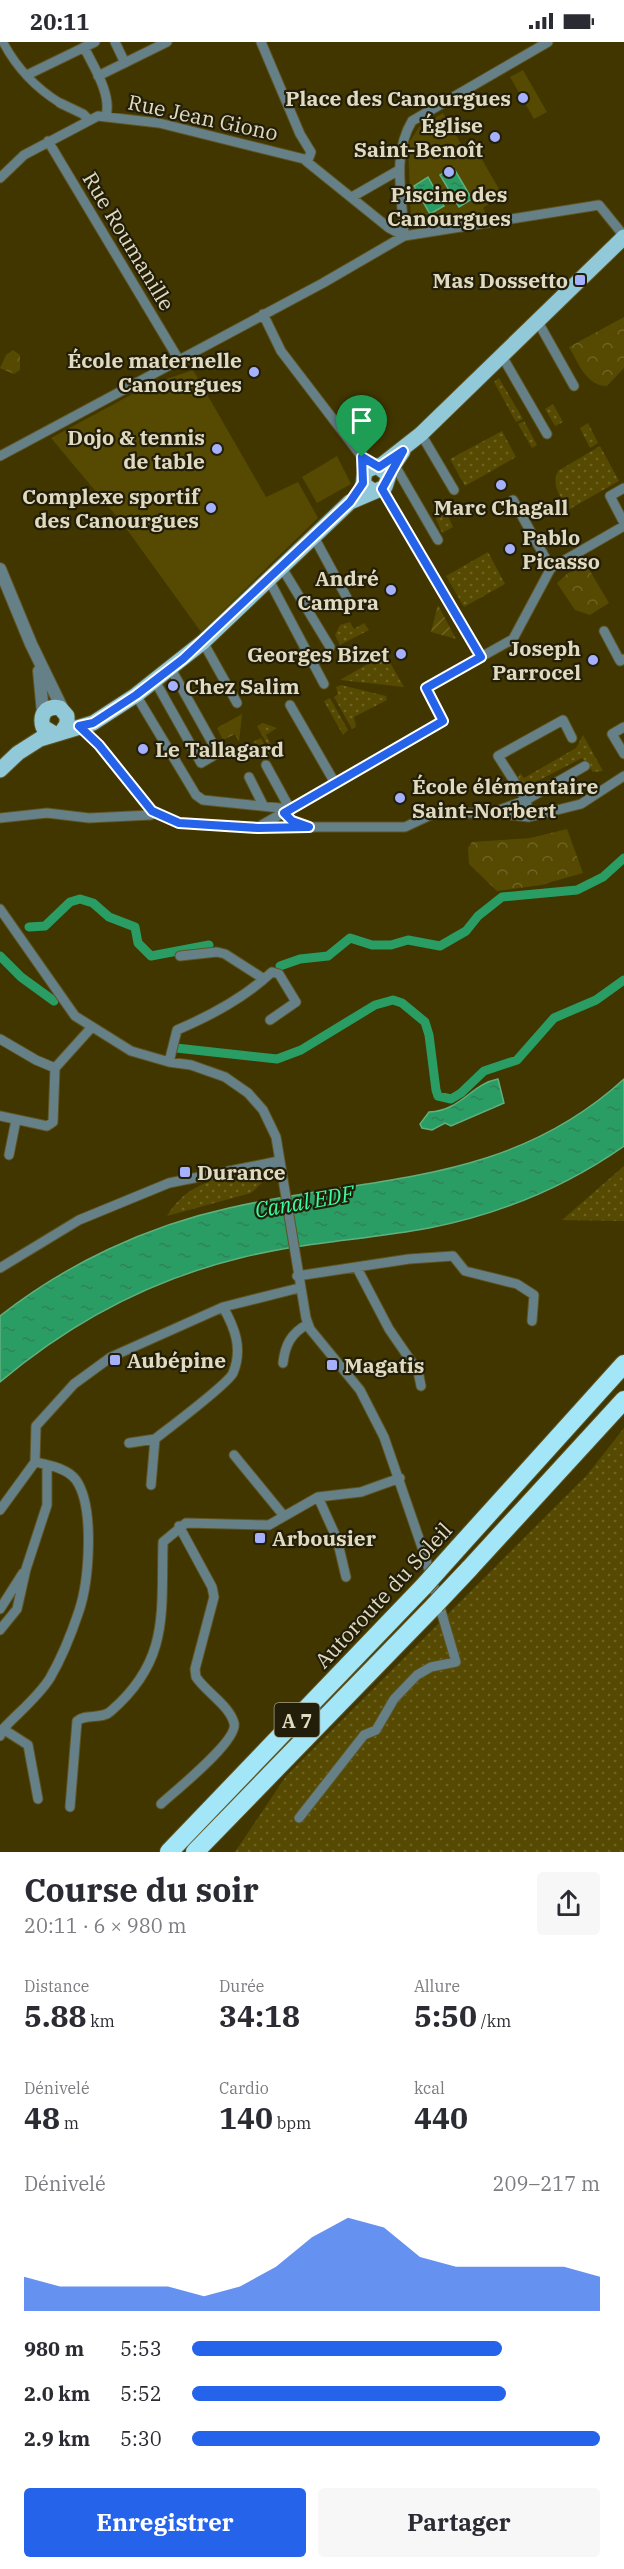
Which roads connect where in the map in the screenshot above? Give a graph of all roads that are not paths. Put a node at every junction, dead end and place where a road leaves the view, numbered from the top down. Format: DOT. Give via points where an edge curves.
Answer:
graph roads {
  1 [pos="3,42"];
  2 [pos="94,42"];
  3 [pos="115,42"];
  4 [pos="167,42"];
  5 [pos="261,42"];
  6 [pos="548,42"];
  7 [pos="84,47"];
  8 [pos="125,63"];
  9 [pos="27,75"];
  10 [pos="98,76"];
  11 [pos="60,103"];
  12 [pos="106,116"];
  13 [pos="88,119"];
  14 [pos="48,141"];
  15 [pos="303,154"];
  16 [pos="399,170"];
  17 [pos="1,176"];
  18 [pos="352,197"];
  19 [pos="404,236"];
  20 [pos="624,237"];
  21 [pos="263,314"];
  22 [pos="538,322"];
  23 [pos="502,356"];
  24 [pos="179,360"];
  25 [pos="574,386"];
  26 [pos="422,434"];
  27 [pos="547,434"];
  28 [pos="0,456"];
  29 [pos="376,474"];
  30 [pos="624,488"];
  31 [pos="454,489"];
  32 [pos="513,500"];
  33 [pos="624,524"];
  34 [pos="314,537"];
  35 [pos="438,540"];
  36 [pos="282,567"];
  37 [pos="0,568"];
  38 [pos="551,568"];
  39 [pos="269,580"];
  40 [pos="347,598"];
  41 [pos="604,631"];
  42 [pos="203,642"];
  43 [pos="330,647"];
  44 [pos="36,656"];
  45 [pos="481,657"];
  46 [pos="624,658"];
  47 [pos="171,669"];
  48 [pos="154,681"];
  49 [pos="324,684"];
  50 [pos="136,695"];
  51 [pos="237,703"];
  52 [pos="291,705"];
  53 [pos="64,711"];
  54 [pos="42,716"];
  55 [pos="90,722"];
  56 [pos="624,727"];
  57 [pos="58,731"];
  58 [pos="572,738"];
  59 [pos="99,745"];
  60 [pos="18,753"];
  61 [pos="624,754"];
  62 [pos="266,765"];
  63 [pos="585,765"];
  64 [pos="0,770"];
  65 [pos="624,776"];
  66 [pos="249,777"];
  67 [pos="335,783"];
  68 [pos="526,800"];
  69 [pos="263,805"];
  70 [pos="287,811"];
  71 [pos="492,813"];
  72 [pos="151,815"];
  73 [pos="529,817"];
  74 [pos="0,818"];
  75 [pos="309,827"];
  76 [pos="258,828"];
  77 [pos="0,909"];
  78 [pos="180,957"];
  79 [pos="264,979"];
  80 [pos="270,1020"];
  81 [pos="91,1028"];
  82 [pos="0,1038"];
  83 [pos="169,1062"];
  84 [pos="55,1068"];
  85 [pos="0,1116"];
  86 [pos="16,1120"];
  87 [pos="9,1155"];
  88 [pos="279,1161"];
  89 [pos="0,1268"];
  90 [pos="357,1268"];
  91 [pos="297,1276"];
  92 [pos="299,1288"];
  93 [pos="223,1307"];
  94 [pos="532,1321"];
  95 [pos="308,1324"];
  96 [pos="283,1364"];
  97 [pos="624,1364"];
  98 [pos="421,1386"];
  99 [pos="624,1400"];
  100 [pos="155,1439"];
  101 [pos="129,1443"];
  102 [pos="234,1455"];
  103 [pos="35,1462"];
  104 [pos="47,1465"];
  105 [pos="400,1478"];
  106 [pos="151,1485"];
  107 [pos="318,1497"];
  108 [pos="0,1510"];
  109 [pos="285,1515"];
  110 [pos="180,1526"];
  111 [pos="26,1569"];
  112 [pos="346,1577"];
  113 [pos="0,1609"];
  114 [pos="0,1630"];
  115 [pos="2,1732"];
  116 [pos="38,1799"];
  117 [pos="161,1804"];
  118 [pos="70,1807"];
  119 [pos="299,1818"];
  120 [pos="169,1852"];
  121 [pos="195,1852"];
  1 -- 9 [label="street"];
  2 -- 7 [label="street"];
  3 -- 8 [label="street"];
  4 -- 8 [label="street"];
  5 -- 15 [label="street" via="300,134"];
  6 -- 16 [label="street" via="411,121 403,136"];
  7 -- 9 [label="street"];
  7 -- 10 [label="street"];
  8 -- 10 [label="street"];
  9 -- 11 [label="street"];
  10 -- 12 [label="street"];
  11 -- 13 [label="street"];
  12 -- 13 [label="street, Rue Jean Giono"];
  12 -- 15 [label="street, Rue Jean Giono" via="159,123"];
  13 -- 14 [label="street, Rue Jean Giono"];
  14 -- 17 [label="street, Rue Jean Giono"];
  14 -- 24 [label="street, Rue Roumanille"];
  15 -- 18 [label="street"];
  16 -- 18 [label="street"];
  16 -- 19 [label="street"];
  18 -- 19 [label="street"];
  19 -- 20 [label="street" via="599,205"];
  19 -- 21 [label="street"];
  20 -- 22 [label="main road"];
  21 -- 24 [label="street"];
  21 -- 29 [label="street" via="281,351"];
  22 -- 23 [label="main road"];
  22 -- 25 [label="street"];
  23 -- 26 [label="main road"];
  23 -- 27 [label="street"];
  24 -- 28 [label="street"];
  26 -- 29 [label="main road"];
  26 -- 31 [label="street"];
  29 -- 34 [label="main road"];
  29 -- 35 [label="street"];
  29 -- 45 [label="street"];
  30 -- 33 [label="street" via="610,496"];
  32 -- 38 [label="street"];
  33 -- 38 [label="street"];
  34 -- 36 [label="main road"];
  34 -- 40 [label="street"];
  36 -- 39 [label="main road"];
  36 -- 43 [label="street"];
  37 -- 44 [label="street"];
  38 -- 45 [label="street" via="513,639"];
  39 -- 42 [label="main road"];
  39 -- 49 [label="street"];
  41 -- 46 [label="street" via="620,661"];
  42 -- 47 [label="main road"];
  42 -- 51 [label="street"];
  44 -- 53 [label="street"];
  44 -- 54 [label="street"];
  45 -- 67 [label="street" via="426,688 443,721"];
  47 -- 48 [label="main road"];
  47 -- 48 [label="street" via="218,753 201,763"];
  48 -- 50 [label="main road"];
  50 -- 55 [label="main road"];
  50 -- 69 [label="street" via="196,795 203,800"];
  52 -- 67 [label="street"];
  53 -- 54 [label="main road" via="52,707"];
  53 -- 55 [label="main road"];
  53 -- 57 [label="main road" via="68,720"];
  54 -- 57 [label="main road" via="43,727"];
  54 -- 60 [label="main road"];
  55 -- 57 [label="main road"];
  55 -- 59 [label="street"];
  55 -- 59 [label="street"];
  56 -- 61 [label="street" via="612,734"];
  57 -- 60 [label="main road"];
  58 -- 68 [label="street" via="562,720 498,756"];
  59 -- 76 [label="street" via="152,811 179,823"];
  60 -- 64 [label="main road"];
  62 -- 70 [label="street"];
  63 -- 68 [label="street"];
  65 -- 73 [label="street" via="581,804"];
  66 -- 69 [label="street"];
  67 -- 70 [label="street"];
  68 -- 71 [label="street"];
  68 -- 73 [label="street"];
  69 -- 70 [label="street"];
  70 -- 75 [label="street" via="292,821"];
  70 -- 76 [label="street"];
  71 -- 73 [label="street"];
  71 -- 75 [label="street" via="435,813 405,827"];
  72 -- 74 [label="street" via="89,818 47,813"];
  75 -- 76 [label="street"];
  77 -- 81 [label="street" via="75,1016"];
  78 -- 79 [label="street" via="225,954"];
  79 -- 80 [label="street" via="272,972 279,974 296,1002"];
  79 -- 83 [label="street" via="253,990 177,1030"];
  81 -- 83 [label="street" via="131,1052"];
  81 -- 84 [label="street"];
  82 -- 84 [label="street"];
  83 -- 88 [label="street" via="225,1077 248,1093 263,1110 276,1137"];
  84 -- 86 [label="street" via="53,1122 47,1126"];
  85 -- 86 [label="street"];
  86 -- 87 [label="street"];
  88 -- 89 [label="street" via="169,1183 79,1220"];
  88 -- 91 [label="street"];
  90 -- 91 [label="street"];
  90 -- 94 [label="street" via="409,1258 453,1256 465,1271 517,1284 534,1295"];
  90 -- 98 [label="street" via="389,1329 418,1371"];
  91 -- 92 [label="street"];
  92 -- 93 [label="street"];
  92 -- 95 [label="street"];
  93 -- 100 [label="street" via="234,1326 238,1348 232,1375"];
  93 -- 103 [label="street" via="119,1352 74,1384 36,1426"];
  95 -- 96 [label="street" via="293,1334 285,1348"];
  95 -- 105 [label="street" via="360,1390"];
  97 -- 120 [label="highway, Autoroute du Soleil / A 7, bridge" via="424,1586"];
  99 -- 121 [label="highway, Autoroute du Soleil / A 7, bridge" via="435,1605"];
  100 -- 101 [label="street"];
  100 -- 106 [label="street"];
  102 -- 109 [label="street"];
  103 -- 104 [label="street"];
  103 -- 108 [label="street"];
  104 -- 111 [label="street" via="46,1505"];
  104 -- 115 [label="street" via="67,1472 81,1491 88,1527 80,1610 49,1679"];
  105 -- 107 [label="street" via="361,1492"];
  105 -- 119 [label="street" via="456,1662 431,1667 417,1675 394,1699 376,1730 364,1735"];
  107 -- 109 [label="street"];
  107 -- 112 [label="street" via="337,1539"];
  109 -- 110 [label="street" via="265,1526"];
  110 -- 117 [label="street" via="214,1597 196,1677 235,1724 234,1733"];
  110 -- 118 [label="street" via="163,1542 160,1632 153,1660 110,1713 77,1721"];
  111 -- 113 [label="street"];
  111 -- 114 [label="street" via="17,1609"];
  115 -- 116 [label="street" via="28,1745"];
}
